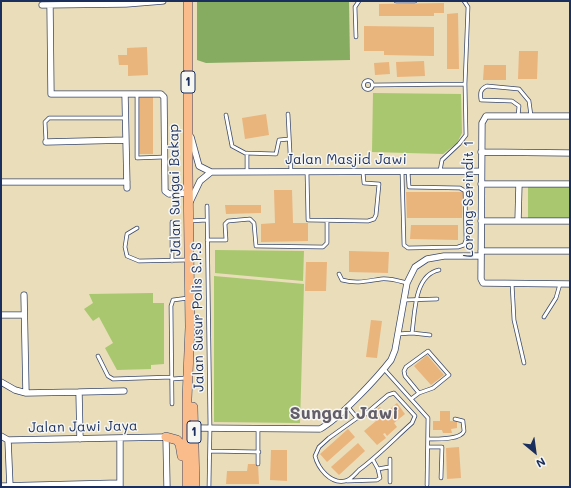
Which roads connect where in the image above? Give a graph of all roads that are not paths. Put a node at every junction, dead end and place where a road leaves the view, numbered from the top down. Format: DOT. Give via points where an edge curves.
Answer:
graph roads {
  1 [pos="163,1"];
  2 [pos="188,1"];
  3 [pos="359,1"];
  4 [pos="396,1"];
  5 [pos="415,1"];
  6 [pos="464,1"];
  7 [pos="126,3"];
  8 [pos="42,5"];
  9 [pos="50,5"];
  10 [pos="356,36"];
  11 [pos="465,84"];
  12 [pos="373,85"];
  13 [pos="125,94"];
  14 [pos="136,94"];
  15 [pos="288,114"];
  16 [pos="226,115"];
  17 [pos="518,116"];
  18 [pos="531,116"];
  19 [pos="570,116"];
  20 [pos="126,118"];
  21 [pos="189,131"];
  22 [pos="289,139"];
  23 [pos="126,140"];
  24 [pos="46,142"];
  25 [pos="482,152"];
  26 [pos="247,153"];
  27 [pos="570,153"];
  28 [pos="164,157"];
  29 [pos="127,158"];
  30 [pos="137,158"];
  31 [pos="405,171"];
  32 [pos="440,171"];
  33 [pos="481,171"];
  34 [pos="211,172"];
  35 [pos="247,172"];
  36 [pos="291,172"];
  37 [pos="307,172"];
  38 [pos="363,172"];
  39 [pos="1,182"];
  40 [pos="481,184"];
  41 [pos="518,184"];
  42 [pos="570,184"];
  43 [pos="188,194"];
  44 [pos="189,204"];
  45 [pos="207,206"];
  46 [pos="207,220"];
  47 [pos="189,221"];
  48 [pos="327,221"];
  49 [pos="481,221"];
  50 [pos="518,221"];
  51 [pos="570,221"];
  52 [pos="172,222"];
  53 [pos="137,228"];
  54 [pos="208,240"];
  55 [pos="570,251"];
  56 [pos="481,253"];
  57 [pos="190,260"];
  58 [pos="172,261"];
  59 [pos="439,270"];
  60 [pos="339,274"];
  61 [pos="407,283"];
  62 [pos="512,283"];
  63 [pos="560,284"];
  64 [pos="570,284"];
  65 [pos="24,295"];
  66 [pos="190,298"];
  67 [pos="437,299"];
  68 [pos="404,300"];
  69 [pos="416,300"];
  70 [pos="1,315"];
  71 [pos="24,315"];
  72 [pos="544,317"];
  73 [pos="412,333"];
  74 [pos="398,334"];
  75 [pos="430,335"];
  76 [pos="98,356"];
  77 [pos="524,363"];
  78 [pos="384,369"];
  79 [pos="172,378"];
  80 [pos="189,378"];
  81 [pos="1,382"];
  82 [pos="124,391"];
  83 [pos="80,392"];
  84 [pos="419,392"];
  85 [pos="26,393"];
  86 [pos="187,398"];
  87 [pos="411,399"];
  88 [pos="172,404"];
  89 [pos="347,406"];
  90 [pos="357,418"];
  91 [pos="454,419"];
  92 [pos="191,428"];
  93 [pos="210,428"];
  94 [pos="258,428"];
  95 [pos="1,436"];
  96 [pos="166,437"];
  97 [pos="120,438"];
  98 [pos="80,439"];
  99 [pos="428,439"];
  100 [pos="8,440"];
  101 [pos="428,447"];
  102 [pos="210,451"];
  103 [pos="259,452"];
  104 [pos="390,459"];
  105 [pos="374,460"];
  106 [pos="258,464"];
  107 [pos="389,467"];
  108 [pos="378,469"];
  109 [pos="442,478"];
  110 [pos="345,481"];
  111 [pos="390,482"];
  112 [pos="120,485"];
  113 [pos="427,485"];
  114 [pos="1,486"];
  115 [pos="10,486"];
  116 [pos="167,487"];
  117 [pos="186,487"];
  118 [pos="195,487"];
  119 [pos="209,487"];
  1 -- 7 [label="street"];
  2 -- 21 [label="highway, Jalan Sungai Bakap / 1"];
  3 -- 10 [label="lane" via="355,7"];
  4 -- 5 [label="lane"];
  6 -- 11 [label="lane" via="468,7"];
  7 -- 9 [label="street"];
  8 -- 9 [label="street"];
  9 -- 13 [label="street" via="51,94"];
  11 -- 12 [label="lane"];
  11 -- 32 [label="lane" via="466,135 442,160"];
  13 -- 14 [label="street"];
  13 -- 20 [label="street"];
  14 -- 28 [label="street" via="161,94 164,97"];
  14 -- 30 [label="lane"];
  15 -- 22 [label="lane"];
  16 -- 26 [label="lane" via="232,146"];
  17 -- 18 [label="street"];
  17 -- 18 [label="lane" via="518,106 512,101 481,100 480,92 487,86 519,89 529,101"];
  17 -- 25 [label="street, Lorong Serindit 1" via="486,116 482,122"];
  18 -- 19 [label="street"];
  20 -- 23 [label="street"];
  20 -- 24 [label="lane" via="48,118"];
  21 -- 34 [label="street" via="199,166"];
  21 -- 43 [label="highway, Jalan Sungai Bakap / 1"];
  22 -- 26 [label="lane" via="279,140 276,154"];
  22 -- 36 [label="lane"];
  23 -- 24 [label="street"];
  23 -- 29 [label="street"];
  25 -- 27 [label="street"];
  25 -- 33 [label="street, Lorong Serindit 1"];
  26 -- 35 [label="lane"];
  28 -- 30 [label="lane"];
  28 -- 43 [label="street" via="165,191 170,194"];
  29 -- 30 [label="lane"];
  29 -- 39 [label="street" via="127,185"];
  31 -- 31 [label="lane" via="404,245 408,248 464,245 465,191 460,188 413,189 409,187"];
  31 -- 32 [label="street, Jalan Masjid Jawi"];
  31 -- 38 [label="street, Jalan Masjid Jawi"];
  32 -- 33 [label="street, Jalan Masjid Jawi"];
  33 -- 40 [label="street, Lorong Serindit 1"];
  34 -- 35 [label="street, Jalan Masjid Jawi"];
  34 -- 44 [label="street" via="200,181"];
  35 -- 36 [label="street, Jalan Masjid Jawi"];
  36 -- 37 [label="street, Jalan Masjid Jawi"];
  37 -- 38 [label="street, Jalan Masjid Jawi"];
  37 -- 48 [label="lane" via="308,220"];
  38 -- 48 [label="lane" via="364,183 379,184 374,219"];
  40 -- 41 [label="street"];
  40 -- 49 [label="street, Lorong Serindit 1"];
  41 -- 42 [label="street"];
  41 -- 50 [label="street"];
  43 -- 44 [label="highway, Jalan Sungai Bakap / 1"];
  44 -- 47 [label="highway, Jalan Sungai Bakap / 1"];
  45 -- 46 [label="lane, Jalan Susur Polis S.P.S"];
  46 -- 47 [label="lane"];
  46 -- 54 [label="lane, Jalan Susur Polis S.P.S"];
  47 -- 57 [label="highway, Jalan Sungai Bakap / 1"];
  48 -- 54 [label="lane" via="327,243 323,247 256,246 254,223 250,219 228,221 225,224 226,240"];
  49 -- 50 [label="street"];
  49 -- 56 [label="street, Lorong Serindit 1"];
  50 -- 51 [label="street"];
  52 -- 58 [label="lane"];
  53 -- 58 [label="lane" via="127,234 127,256 139,261"];
  54 -- 93 [label="lane, Jalan Susur Polis S.P.S"];
  55 -- 56 [label="street"];
  56 -- 61 [label="street" via="427,259 415,267"];
  56 -- 62 [label="street, Lorong Serindit 1" via="483,283"];
  57 -- 58 [label="lane"];
  57 -- 66 [label="highway, Jalan Sungai Bakap / 1"];
  59 -- 69 [label="lane" via="423,281"];
  60 -- 61 [label="lane" via="342,280 352,282 382,279"];
  61 -- 68 [label="street"];
  62 -- 63 [label="street"];
  62 -- 77 [label="lane" via="514,320"];
  63 -- 64 [label="street"];
  63 -- 72 [label="lane" via="556,298"];
  65 -- 71 [label="street"];
  66 -- 79 [label="lane" via="173,300 171,306"];
  66 -- 80 [label="highway, Jalan Sungai Bakap / 1"];
  67 -- 69 [label="lane"];
  68 -- 69 [label="lane"];
  68 -- 74 [label="street"];
  69 -- 73 [label="lane"];
  70 -- 71 [label="street"];
  71 -- 85 [label="street"];
  73 -- 74 [label="lane"];
  73 -- 75 [label="lane"];
  74 -- 78 [label="street" via="395,350"];
  76 -- 79 [label="lane" via="108,376 113,379"];
  78 -- 87 [label="lane"];
  78 -- 89 [label="street"];
  79 -- 80 [label="lane"];
  79 -- 88 [label="lane"];
  80 -- 86 [label="highway, Jalan Sungai Bakap / 1"];
  80 -- 92 [label="highway, Jalan Sungai Bakap / 1"];
  81 -- 85 [label="street"];
  82 -- 83 [label="street"];
  83 -- 85 [label="street"];
  83 -- 98 [label="street"];
  84 -- 84 [label="lane" via="405,376 404,371 428,351 449,376 436,386"];
  84 -- 87 [label="lane"];
  86 -- 92 [label="highway, Jalan Sungai Bakap / 1"];
  86 -- 96 [label="highway" via="181,433"];
  87 -- 99 [label="lane" via="428,418"];
  89 -- 90 [label="lane"];
  89 -- 94 [label="street" via="320,429"];
  90 -- 105 [label="lane" via="394,393 415,416 412,423"];
  90 -- 110 [label="lane" via="329,438 315,456 328,477 335,481"];
  91 -- 99 [label="lane" via="463,421 462,435"];
  92 -- 93 [label="street"];
  92 -- 117 [label="highway, Jalan Sungai Bakap / 1"];
  92 -- 118 [label="highway, Jalan Sungai Bakap / 1"];
  93 -- 94 [label="street"];
  93 -- 102 [label="lane, Jalan Susur Polis S.P.S"];
  94 -- 103 [label="lane"];
  95 -- 100 [label="street, Jalan Jawi Jaya"];
  96 -- 97 [label="street, Jalan Jawi Jaya"];
  96 -- 116 [label="street"];
  96 -- 117 [label="highway" via="177,440 180,444"];
  97 -- 98 [label="street, Jalan Jawi Jaya"];
  97 -- 112 [label="street"];
  98 -- 100 [label="street, Jalan Jawi Jaya"];
  99 -- 101 [label="lane"];
  100 -- 115 [label="street"];
  101 -- 109 [label="lane" via="442,447"];
  101 -- 113 [label="lane"];
  102 -- 103 [label="lane"];
  102 -- 119 [label="lane, Jalan Susur Polis S.P.S"];
  103 -- 106 [label="lane"];
  104 -- 107 [label="lane"];
  105 -- 108 [label="lane"];
  105 -- 110 [label="lane"];
  107 -- 108 [label="lane"];
  107 -- 111 [label="lane"];
  108 -- 110 [label="lane" via="380,478 376,480"];
  112 -- 115 [label="street"];
  114 -- 115 [label="street"];
}
